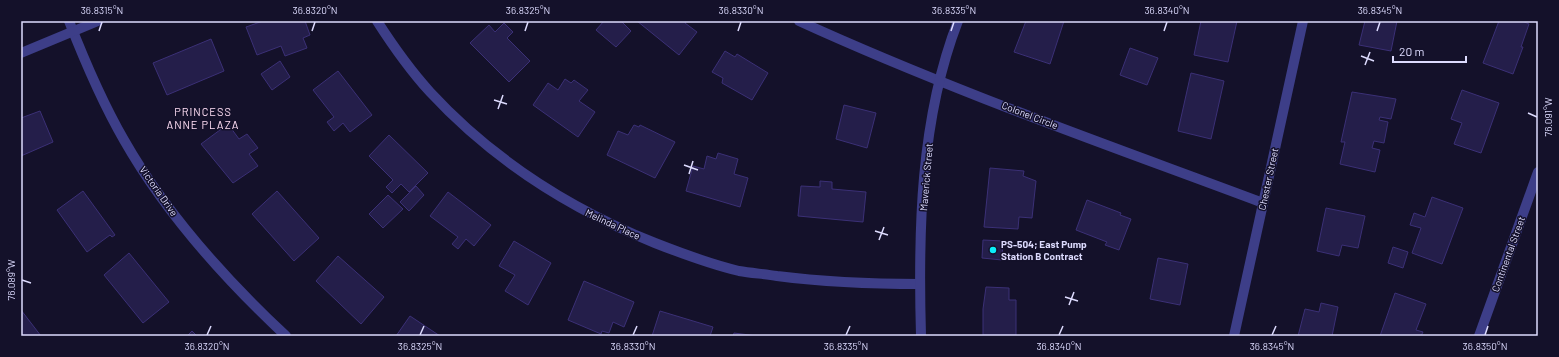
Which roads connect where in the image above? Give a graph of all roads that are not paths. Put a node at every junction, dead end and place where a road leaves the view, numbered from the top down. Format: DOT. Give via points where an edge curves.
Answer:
graph roads {
  1 [pos="69,21"];
  2 [pos="98,21"];
  3 [pos="377,21"];
  4 [pos="799,21"];
  5 [pos="958,21"];
  6 [pos="1303,21"];
  7 [pos="73,31"];
  8 [pos="21,52"];
  9 [pos="939,81"];
  10 [pos="1538,172"];
  11 [pos="1263,203"];
  12 [pos="920,284"];
  13 [pos="286,336"];
  14 [pos="921,336"];
  15 [pos="1234,336"];
  16 [pos="1479,336"];
  1 -- 7 [label="street, Victoria Drive"];
  2 -- 7 [label="street"];
  3 -- 12 [label="street, Melinda Place" via="402,59 467,129 526,175 572,204 621,229 695,259 741,271 803,279"];
  4 -- 9 [label="street, Colonel Circle"];
  5 -- 9 [label="street, Maverick Street"];
  6 -- 11 [label="street, Chester Street"];
  7 -- 8 [label="street"];
  7 -- 13 [label="street, Victoria Drive" via="94,83 124,140 159,194 200,248 245,298"];
  9 -- 11 [label="street, Colonel Circle"];
  9 -- 12 [label="street, Maverick Street" via="931,121 923,196"];
  10 -- 16 [label="street, Continental Street"];
  11 -- 15 [label="street, Chester Street"];
  12 -- 14 [label="street, Maverick Street"];
}
